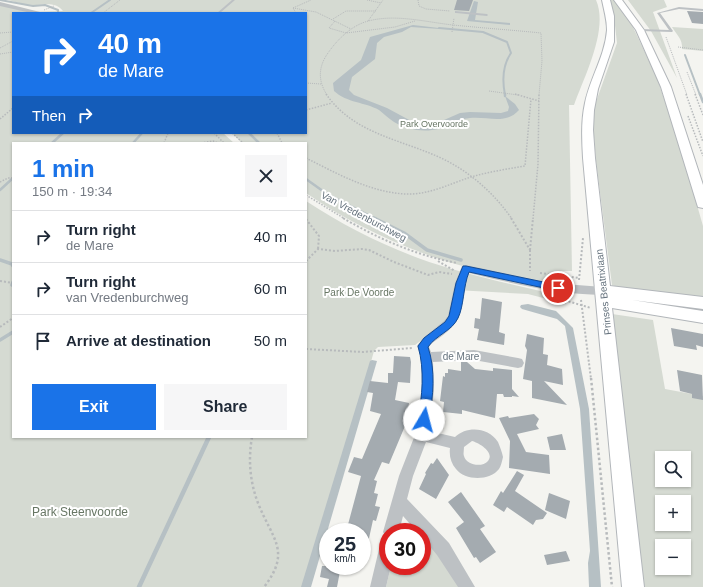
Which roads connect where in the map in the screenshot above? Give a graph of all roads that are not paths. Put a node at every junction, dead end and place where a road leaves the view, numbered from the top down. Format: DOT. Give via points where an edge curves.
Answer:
graph roads {
  1 [pos="234,0"];
  2 [pos="606,0"];
  3 [pos="618,0"];
  4 [pos="0,4"];
  5 [pos="703,10"];
  6 [pos="34,12"];
  7 [pos="219,12"];
  8 [pos="456,12"];
  9 [pos="487,15"];
  10 [pos="640,30"];
  11 [pos="703,204"];
  12 [pos="604,296"];
  13 [pos="703,303"];
  14 [pos="703,317"];
  15 [pos="425,352"];
  16 [pos="518,363"];
  17 [pos="422,435"];
  18 [pos="456,444"];
  19 [pos="399,502"];
  20 [pos="393,523"];
  21 [pos="381,575"];
  22 [pos="378,587"];
  23 [pos="467,587"];
  24 [pos="633,587"];
  1 -- 7 [label="lane"];
  2 -- 12 [label="main road, Prinses Beatrixlaan" via="611,36 590,102 588,129"];
  3 -- 10 [label="main road"];
  4 -- 6 [label="street"];
  5 -- 10 [label="lane" via="679,8 658,13 671,31"];
  8 -- 9 [label="lane"];
  10 -- 11 [label="main road" via="666,87"];
  12 -- 13 [label="main road"];
  12 -- 14 [label="main road"];
  12 -- 15 [label="street" via="462,273 454,317 427,341"];
  12 -- 24 [label="main road, Prinses Beatrixlaan" via="610,378"];
  15 -- 16 [label="street, de Mare" via="474,354"];
  15 -- 17 [label="street" via="428,391"];
  17 -- 18 [label="street"];
  17 -- 19 [label="street"];
  19 -- 20 [label="street"];
  19 -- 23 [label="street" via="443,549"];
  21 -- 22 [label="street"];
}
